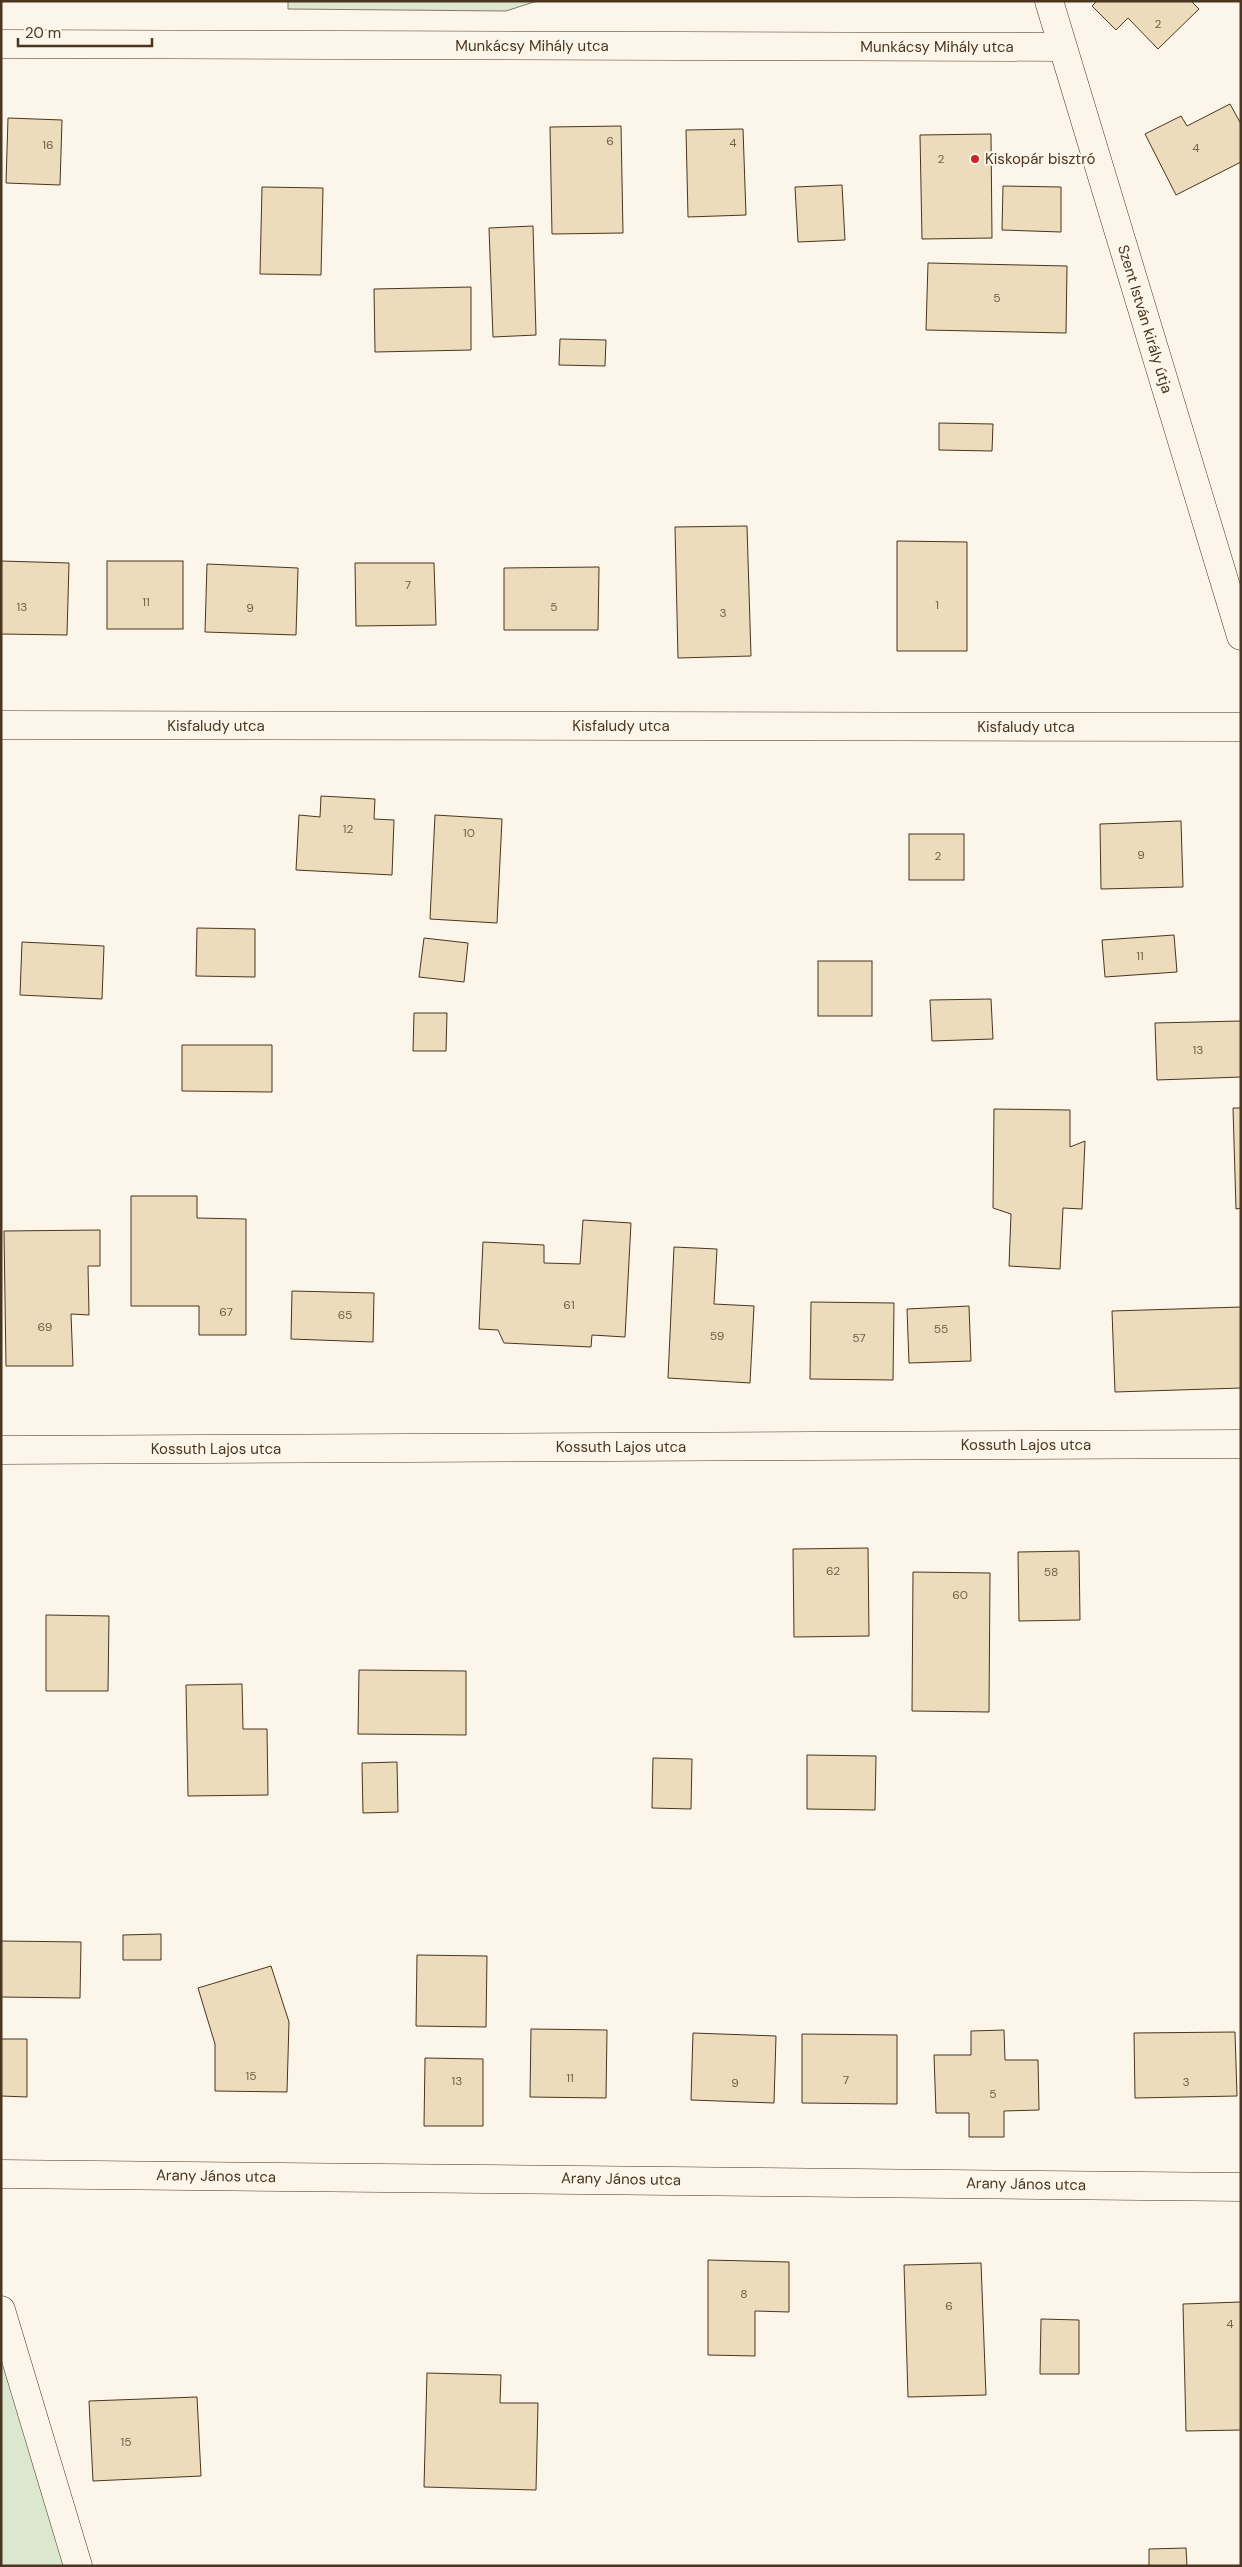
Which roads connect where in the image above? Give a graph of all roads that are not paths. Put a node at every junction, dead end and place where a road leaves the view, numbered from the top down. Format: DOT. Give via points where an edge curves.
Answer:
graph roads {
  1 [pos="1049,1"];
  2 [pos="1,44"];
  3 [pos="1062,47"];
  4 [pos="1241,636"];
  5 [pos="1,725"];
  6 [pos="1241,727"];
  7 [pos="1241,1444"];
  8 [pos="1,1450"];
  9 [pos="1,2174"];
  10 [pos="1241,2187"];
  11 [pos="1,2310"];
  12 [pos="78,2566"];
  1 -- 3 [label="street, Szent István király útja"];
  2 -- 3 [label="street, Munkácsy Mihály utca"];
  3 -- 4 [label="street, Szent István király útja"];
  5 -- 6 [label="street, Kisfaludy utca"];
  7 -- 8 [label="street, Kossuth Lajos utca"];
  9 -- 10 [label="street, Arany János utca"];
  11 -- 12 [label="street"];
}
